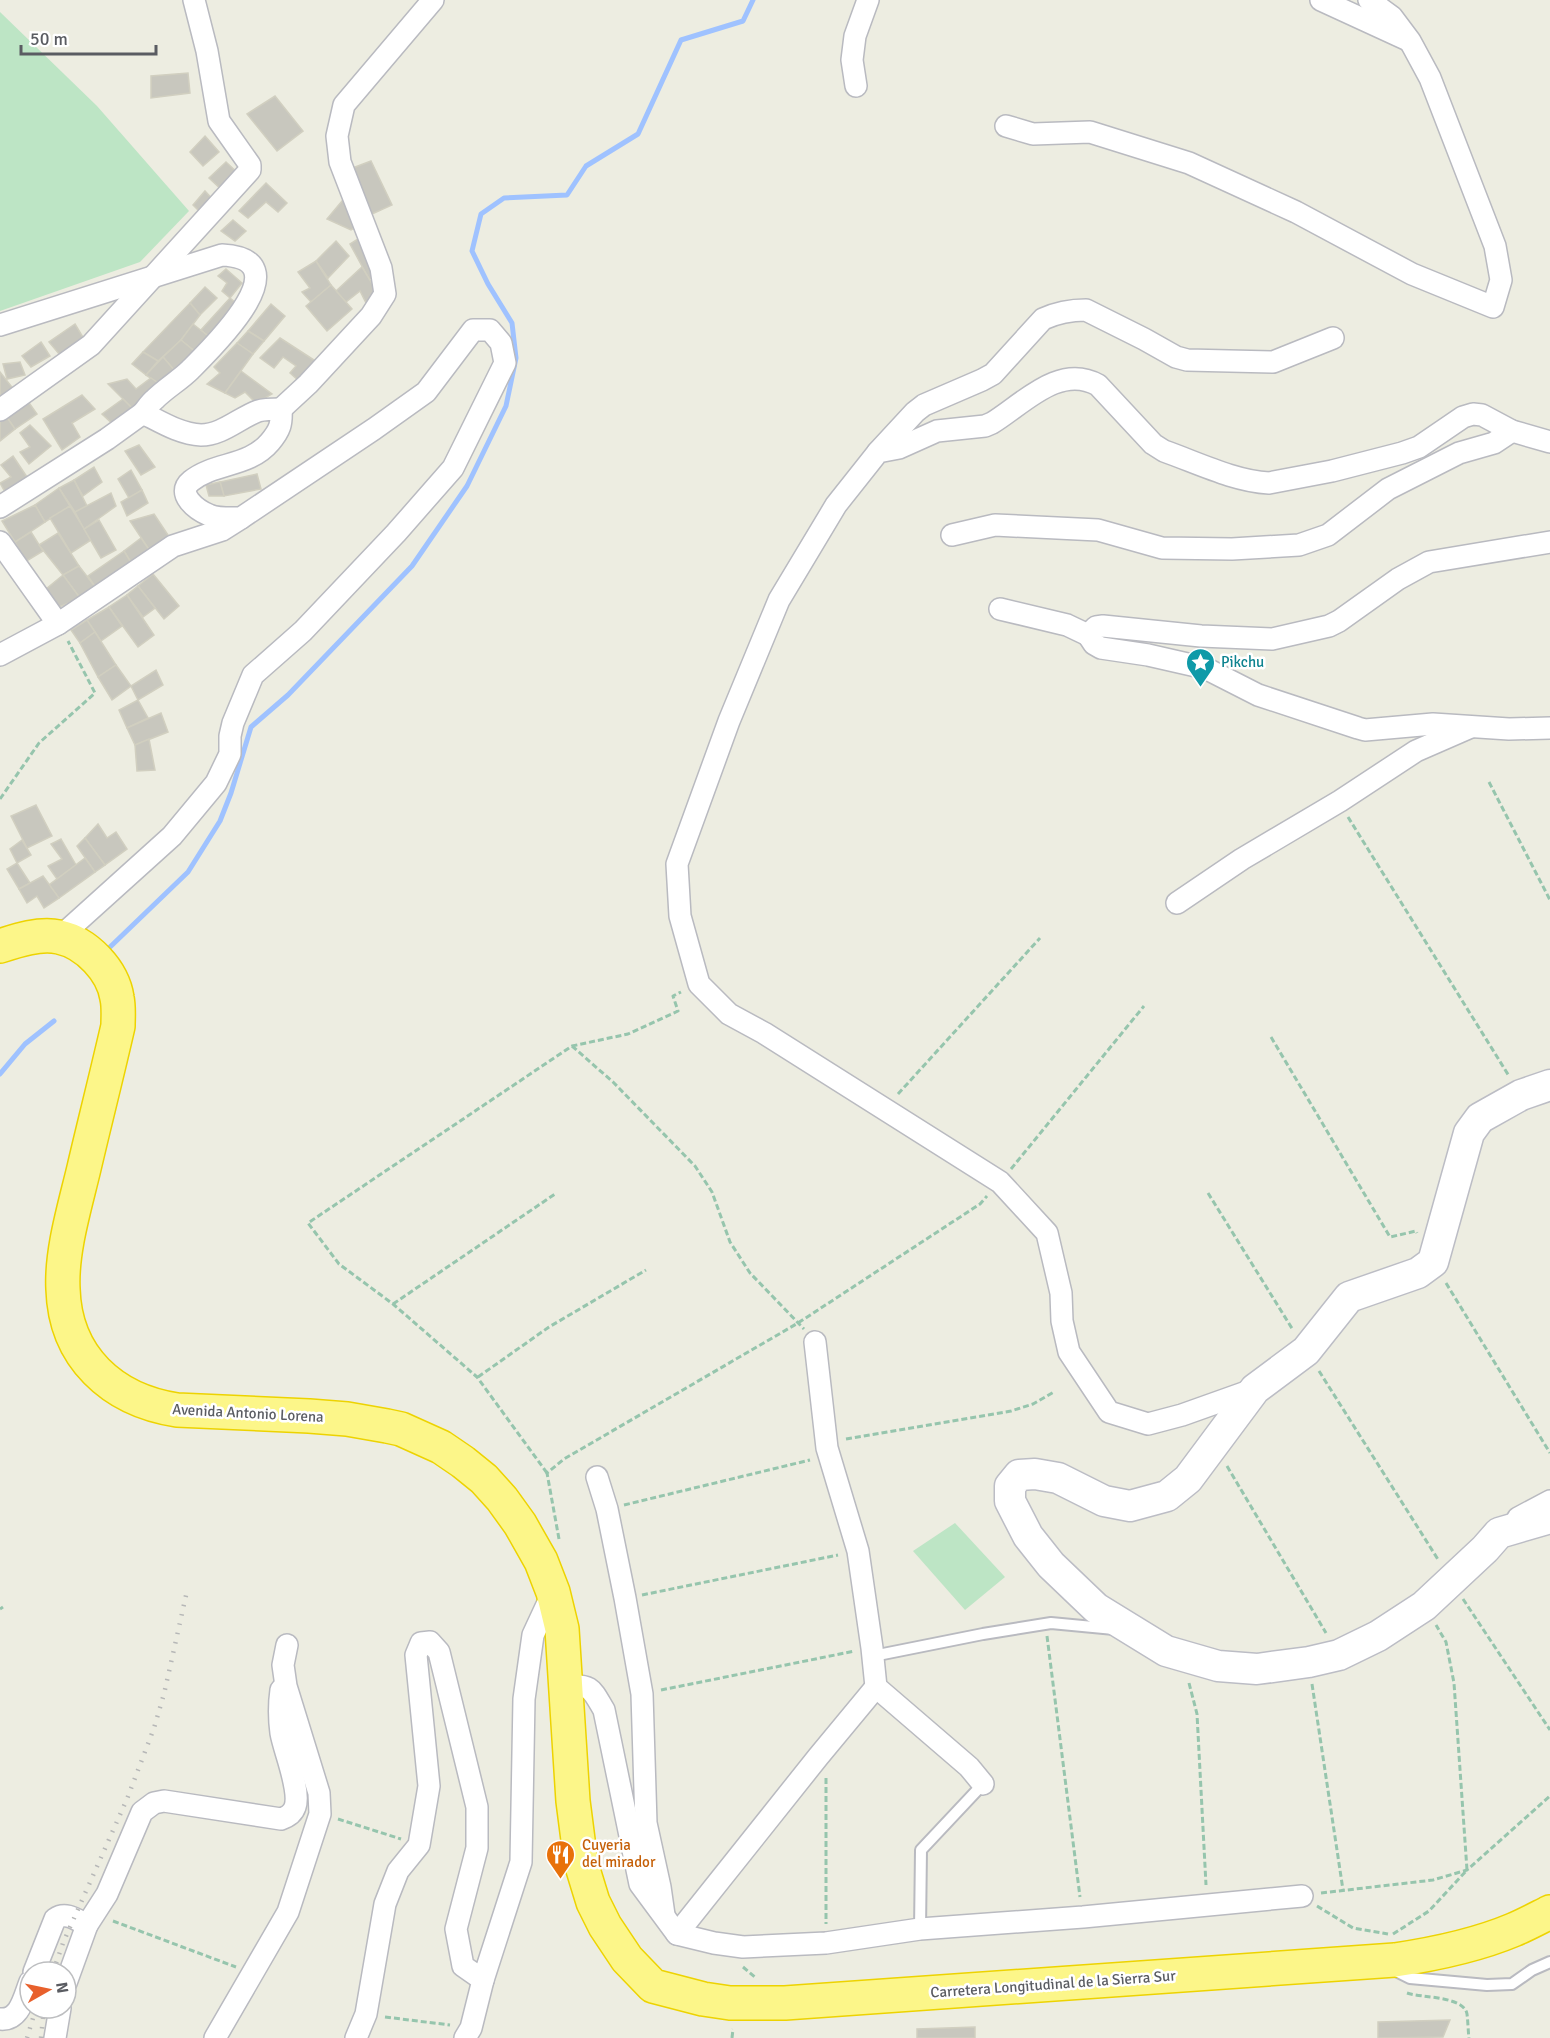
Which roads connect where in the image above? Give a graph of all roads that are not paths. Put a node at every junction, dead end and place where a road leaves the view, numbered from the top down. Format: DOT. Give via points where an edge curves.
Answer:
graph roads {
  1 [pos="194,0"];
  2 [pos="433,0"];
  3 [pos="868,0"];
  4 [pos="1321,0"];
  5 [pos="1369,0"];
  6 [pos="1410,41"];
  7 [pos="856,86"];
  8 [pos="1006,126"];
  9 [pos="151,279"];
  10 [pos="0,325"];
  11 [pos="1333,338"];
  12 [pos="281,409"];
  13 [pos="0,410"];
  14 [pos="143,413"];
  15 [pos="1512,431"];
  16 [pos="1550,442"];
  17 [pos="878,452"];
  18 [pos="0,507"];
  19 [pos="242,518"];
  20 [pos="952,536"];
  21 [pos="0,542"];
  22 [pos="1550,542"];
  23 [pos="1000,609"];
  24 [pos="58,624"];
  25 [pos="1088,635"];
  26 [pos="0,655"];
  27 [pos="1474,726"];
  28 [pos="1550,728"];
  29 [pos="1177,903"];
  30 [pos="60,937"];
  31 [pos="0,946"];
  32 [pos="1550,1085"];
  33 [pos="815,1342"];
  34 [pos="1255,1389"];
  35 [pos="597,1477"];
  36 [pos="1550,1501"];
  37 [pos="1550,1518"];
  38 [pos="1499,1533"];
  39 [pos="553,1592"];
  40 [pos="1136,1631"];
  41 [pos="287,1645"];
  42 [pos="873,1652"];
  43 [pos="286,1686"];
  44 [pos="567,1686"];
  45 [pos="876,1687"];
  46 [pos="983,1784"];
  47 [pos="1302,1896"];
  48 [pos="593,1902"];
  49 [pos="1550,1912"];
  50 [pos="664,1916"];
  51 [pos="91,1919"];
  52 [pos="920,1929"];
  53 [pos="677,1934"];
  54 [pos="1387,1952"];
  55 [pos="39,1960"];
  56 [pos="75,1960"];
  57 [pos="1550,1962"];
  58 [pos="483,1980"];
  59 [pos="18,2009"];
  60 [pos="0,2019"];
  61 [pos="58,2020"];
  62 [pos="468,2033"];
  63 [pos="55,2038"];
  64 [pos="215,2038"];
  65 [pos="356,2038"];
  1 -- 9 [label="street" via="219,121 250,167"];
  2 -- 12 [label="street" via="344,105 337,136 340,162 381,268 385,294 371,316"];
  3 -- 7 [label="street" via="855,36 852,60"];
  4 -- 6 [label="street"];
  5 -- 6 [label="street" via="1392,17"];
  6 -- 8 [label="street" via="1430,78 1495,246 1501,280 1493,307 1412,274 1296,212 1189,163 1090,132 1033,134"];
  9 -- 10 [label="street"];
  9 -- 13 [label="street" via="91,345"];
  9 -- 14 [label="street" via="222,255 249,262 256,278 255,289 240,315 189,371"];
  11 -- 17 [label="street" via="1273,362 1187,360 1086,310 1052,315 1043,319 993,374 924,405"];
  12 -- 14 [label="street" via="257,412 233,425 199,435 178,430"];
  12 -- 19 [label="street" via="280,429 266,447 250,459 207,471 186,487 191,504 210,515"];
  14 -- 18 [label="street"];
  15 -- 16 [label="street"];
  15 -- 17 [label="street" via="1473,414 1402,453 1332,471 1261,483 1164,451 1098,386 1074,379 1042,388 985,426 937,431 899,448"];
  15 -- 20 [label="street" via="1494,443 1459,453 1388,489 1328,535 1299,545 1162,548 1098,530 995,525"];
  17 -- 34 [label="street" via="836,505 779,600 729,721 677,864 680,916 699,984 729,1014 1000,1182 1047,1233 1069,1352 1109,1412 1148,1424"];
  19 -- 24 [label="street" via="222,530 173,546"];
  19 -- 30 [label="street" via="426,392 472,330 490,330 501,343 505,363 453,468 303,631 253,675 230,736 230,754 216,783 172,836"];
  21 -- 24 [label="street"];
  22 -- 25 [label="street" via="1429,562 1329,626 1272,639 1103,626"];
  23 -- 25 [label="street" via="1067,625"];
  24 -- 26 [label="street"];
  25 -- 27 [label="street" via="1101,648 1205,668 1258,695 1365,730 1433,724"];
  27 -- 28 [label="street"];
  27 -- 29 [label="street" via="1416,750"];
  30 -- 31 [label="highway" via="45,936"];
  30 -- 39 [label="highway, Avenida Antonio Lorena" via="100,962 117,998 118,1026 72,1222 63,1287 69,1327 90,1365 131,1397 160,1407 347,1419 387,1426 424,1439 463,1462 502,1499 541,1561"];
  32 -- 34 [label="street" via="1521,1095 1480,1118 1469,1133 1433,1262 1418,1273 1349,1297 1306,1351"];
  33 -- 42 [label="street" via="827,1448 858,1551"];
  34 -- 40 [label="street" via="1188,1479 1167,1496 1130,1506 1104,1501 1058,1478 1035,1474 1019,1475 1010,1486 1010,1501 1028,1536 1051,1564 1096,1608"];
  35 -- 50 [label="street" via="626,1598 642,1694 646,1823"];
  36 -- 38 [label="street"];
  37 -- 38 [label="street"];
  38 -- 40 [label="street" via="1424,1606 1340,1655 1247,1668 1218,1666 1166,1651"];
  39 -- 44 [label="highway, Avenida Antonio Lorena" via="562,1629"];
  39 -- 58 [label="street" via="533,1635 524,1699 521,1862"];
  40 -- 42 [label="lane" via="1051,1623"];
  41 -- 43 [label="street" via="282,1665"];
  42 -- 45 [label="street"];
  43 -- 51 [label="street" via="281,1690 279,1703 281,1734 294,1786 295,1806 289,1816 281,1819 164,1801 154,1803 142,1812 107,1894"];
  43 -- 64 [label="street" via="319,1793 320,1814 288,1911"];
  44 -- 48 [label="highway, Avenida Antonio Lorena" via="580,1863"];
  44 -- 50 [label="street" via="583,1684 593,1691 604,1710 640,1884"];
  45 -- 46 [label="street" via="969,1767"];
  45 -- 53 [label="street"];
  46 -- 52 [label="lane" via="921,1850"];
  47 -- 52 [label="street"];
  48 -- 54 [label="highway, Carretera Longitudinal de la Sierra Sur" via="627,1959 653,1986 730,2003 796,2002"];
  49 -- 54 [label="highway, Carretera Longitudinal de la Sierra Sur" via="1513,1930 1437,1954"];
  50 -- 53 [label="street"];
  51 -- 55 [label="street" via="57,1917"];
  51 -- 56 [label="street"];
  52 -- 53 [label="street" via="826,1943 743,1947"];
  54 -- 57 [label="lane" via="1410,1978 1486,1985 1512,1984"];
  58 -- 62 [label="street"];
  58 -- 65 [label="street" via="463,1966 456,1929 477,1848 477,1807 439,1652 430,1642 420,1643 416,1655 429,1786 419,1845 398,1871 385,1904 366,2014"];
  59 -- 60 [label="street" via="15,2016"];
  61 -- 63 [label="street"];
}
